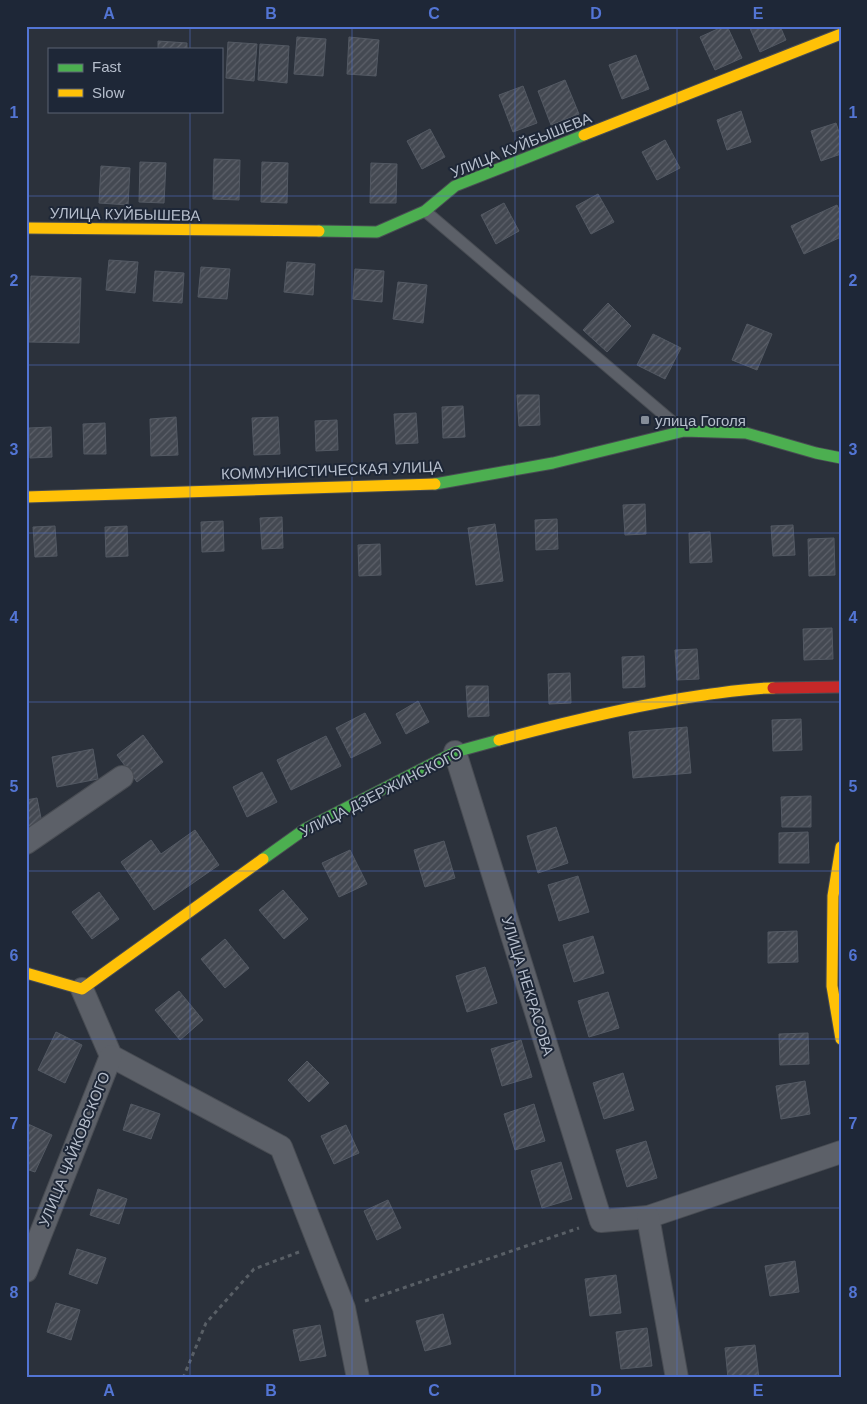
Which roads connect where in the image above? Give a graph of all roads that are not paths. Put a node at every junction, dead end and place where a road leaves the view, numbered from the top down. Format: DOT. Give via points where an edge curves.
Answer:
graph roads {
  1 [pos="841,34"];
  2 [pos="425,211"];
  3 [pos="26,228"];
  4 [pos="684,431"];
  5 [pos="841,458"];
  6 [pos="26,497"];
  7 [pos="841,687"];
  8 [pos="455,752"];
  9 [pos="122,777"];
  10 [pos="26,843"];
  11 [pos="841,847"];
  12 [pos="26,973"];
  13 [pos="82,989"];
  14 [pos="841,1039"];
  15 [pos="110,1056"];
  16 [pos="841,1152"];
  17 [pos="648,1217"];
  18 [pos="28,1261"];
  19 [pos="358,1378"];
  20 [pos="677,1378"];
  1 -- 2 [label="street, УЛИЦА КУЙБЫШЕВА" via="455,186"];
  2 -- 3 [label="street, УЛИЦА КУЙБЫШЕВА" via="377,232"];
  2 -- 4 [label="lane"];
  4 -- 5 [label="street, КОММУНИСТИЧЕСКАЯ УЛИЦА" via="746,433"];
  4 -- 6 [label="street, КОММУНИСТИЧЕСКАЯ УЛИЦА" via="553,463 434,484"];
  7 -- 8 [label="street, УЛИЦА ДЗЕРЖИНСКОГО" via="756,688 668,700 558,724"];
  8 -- 13 [label="street, УЛИЦА ДЗЕРЖИНСКОГО" via="305,829"];
  8 -- 17 [label="street, УЛИЦА НЕКРАСОВА" via="601,1221"];
  9 -- 10 [label="street"];
  11 -- 14 [label="street" via="833,896 832,986"];
  12 -- 13 [label="street"];
  13 -- 15 [label="street"];
  15 -- 18 [label="street, УЛИЦА ЧАЙКОВСКОГО"];
  15 -- 19 [label="street" via="281,1147 344,1308"];
  16 -- 17 [label="street"];
  17 -- 20 [label="street"];
}
